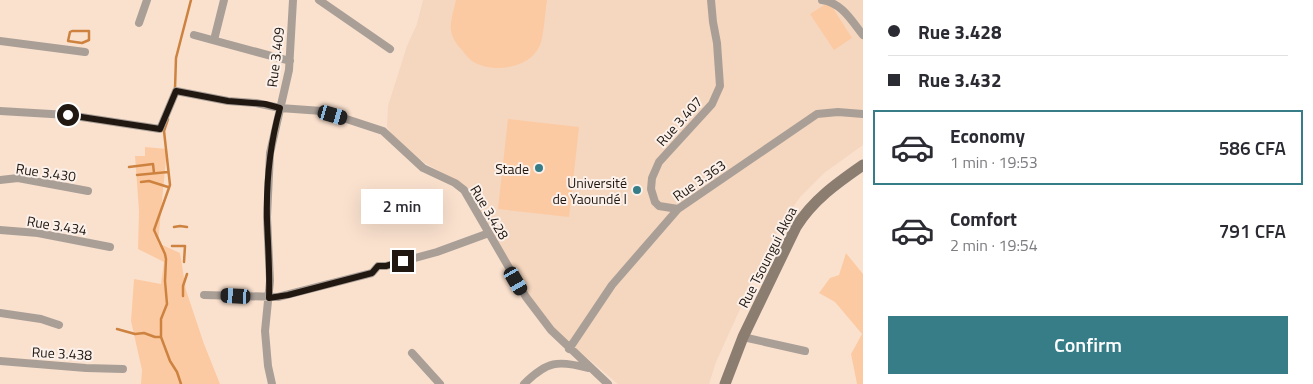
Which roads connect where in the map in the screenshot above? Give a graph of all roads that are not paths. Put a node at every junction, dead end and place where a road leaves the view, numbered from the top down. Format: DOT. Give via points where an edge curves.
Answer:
graph roads {
  1 [pos="147,0"];
  2 [pos="224,0"];
  3 [pos="294,0"];
  4 [pos="319,0"];
  5 [pos="711,0"];
  6 [pos="822,0"];
  7 [pos="139,23"];
  8 [pos="194,35"];
  9 [pos="863,35"];
  10 [pos="214,40"];
  11 [pos="0,41"];
  12 [pos="390,49"];
  13 [pos="85,52"];
  14 [pos="290,61"];
  15 [pos="280,108"];
  16 [pos="0,111"];
  17 [pos="863,114"];
  18 [pos="863,165"];
  19 [pos="0,180"];
  20 [pos="88,190"];
  21 [pos="678,209"];
  22 [pos="0,230"];
  23 [pos="489,233"];
  24 [pos="110,247"];
  25 [pos="204,295"];
  26 [pos="269,298"];
  27 [pos="0,313"];
  28 [pos="59,325"];
  29 [pos="743,337"];
  30 [pos="569,349"];
  31 [pos="805,351"];
  32 [pos="412,353"];
  33 [pos="0,361"];
  34 [pos="590,368"];
  35 [pos="122,369"];
  36 [pos="272,384"];
  37 [pos="440,384"];
  38 [pos="524,384"];
  39 [pos="608,384"];
  40 [pos="725,384"];
  1 -- 7 [label="street"];
  2 -- 10 [label="street"];
  3 -- 14 [label="street, Rue 3.409"];
  4 -- 12 [label="street"];
  5 -- 21 [label="street, Rue 3.407" via="720,86 712,104 659,162 652,178 655,202 659,206"];
  6 -- 9 [label="street" via="841,7"];
  8 -- 10 [label="street"];
  10 -- 14 [label="street"];
  11 -- 13 [label="street"];
  14 -- 15 [label="street, Rue 3.409"];
  15 -- 16 [label="street, Rue 3.428" via="176,91 160,129 68,115"];
  15 -- 23 [label="street, Rue 3.428" via="322,112 386,133 423,168 464,190"];
  15 -- 26 [label="street, Rue 3.409" via="270,153 267,218"];
  17 -- 21 [label="street, Rue 3.363" via="817,114"];
  18 -- 29 [label="main road, Rue Tsoungui Akoa" via="812,204 803,215"];
  19 -- 20 [label="street, Rue 3.430" via="18,178"];
  21 -- 30 [label="street, Rue 3.363" via="612,285"];
  22 -- 24 [label="street, Rue 3.434" via="38,233"];
  23 -- 26 [label="street" via="437,252 378,266 372,273"];
  23 -- 30 [label="street, Rue 3.428" via="526,297"];
  25 -- 26 [label="street"];
  26 -- 36 [label="street, Rue 3.409" via="264,331"];
  27 -- 28 [label="street"];
  29 -- 31 [label="street"];
  29 -- 40 [label="main road, Rue Tsoungui Akoa"];
  30 -- 34 [label="street, Rue 3.428"];
  32 -- 37 [label="street"];
  33 -- 35 [label="street, Rue 3.438"];
  34 -- 38 [label="street" via="562,362 548,365"];
  34 -- 39 [label="street, Rue 3.428"];
}
